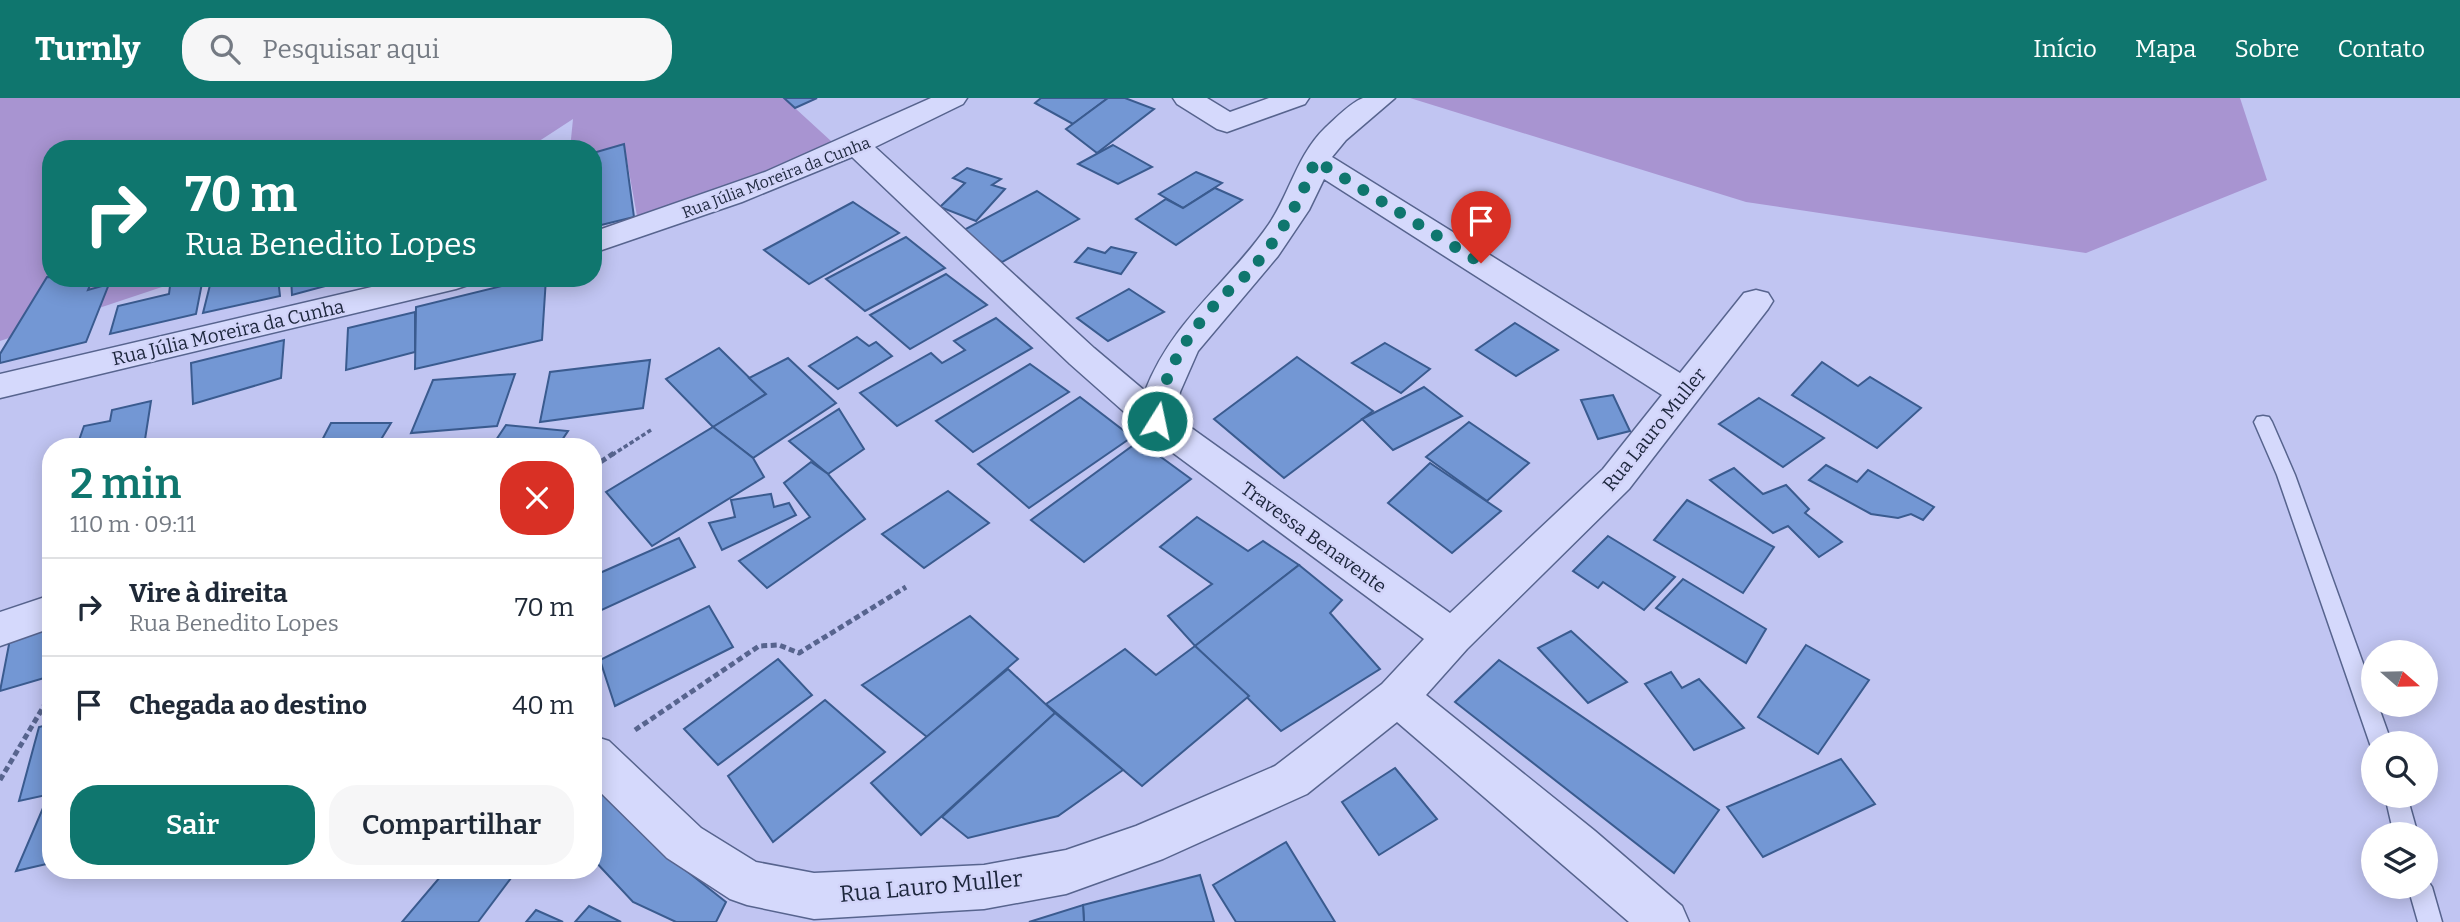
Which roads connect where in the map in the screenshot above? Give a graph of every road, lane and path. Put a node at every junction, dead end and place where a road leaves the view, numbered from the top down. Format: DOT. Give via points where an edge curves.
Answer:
graph roads {
  1 [pos="953,98"];
  2 [pos="1187,98"];
  3 [pos="1295,98"];
  4 [pos="1381,98"];
  5 [pos="856,146"];
  6 [pos="1315,160"];
  7 [pos="602,240"];
  8 [pos="418,287"];
  9 [pos="1756,301"];
  10 [pos="0,386"];
  11 [pos="1682,392"];
  12 [pos="1157,421"];
  13 [pos="2263,422"];
  14 [pos="651,430"];
  15 [pos="602,461"];
  16 [pos="906,587"];
  17 [pos="42,614"];
  18 [pos="0,629"];
  19 [pos="1452,637"];
  20 [pos="1397,697"];
  21 [pos="42,709"];
  22 [pos="2377,731"];
  23 [pos="602,751"];
  24 [pos="602,764"];
  25 [pos="0,780"];
  26 [pos="2423,899"];
  27 [pos="1665,922"];
  28 [pos="2430,922"];
  1 -- 5 [label="street, Rua Júlia Moreira da Cunha"];
  2 -- 3 [label="street" via="1227,123"];
  4 -- 6 [label="street"];
  5 -- 7 [label="street, Rua Júlia Moreira da Cunha" via="732,196"];
  5 -- 12 [label="street, Travessa Benavente"];
  6 -- 11 [label="street"];
  6 -- 12 [label="street" via="1307,184 1269,247 1179,352 1163,388"];
  8 -- 10 [label="street, Rua Júlia Moreira da Cunha"];
  9 -- 11 [label="street, Rua Lauro Muller"];
  11 -- 19 [label="street, Rua Lauro Muller" via="1616,479"];
  12 -- 19 [label="street, Travessa Benavente"];
  13 -- 22 [label="lane"];
  14 -- 15 [label="path"];
  16 -- 23 [label="path" via="799,653 779,645 759,646"];
  17 -- 18 [label="street"];
  19 -- 20 [label="street"];
  20 -- 24 [label="street, Rua Lauro Muller" via="1291,780 1146,844 1066,872 984,887 814,896 747,883 684,844"];
  20 -- 27 [label="street"];
  21 -- 25 [label="path"];
  26 -- 28 [label="lane"];
}
